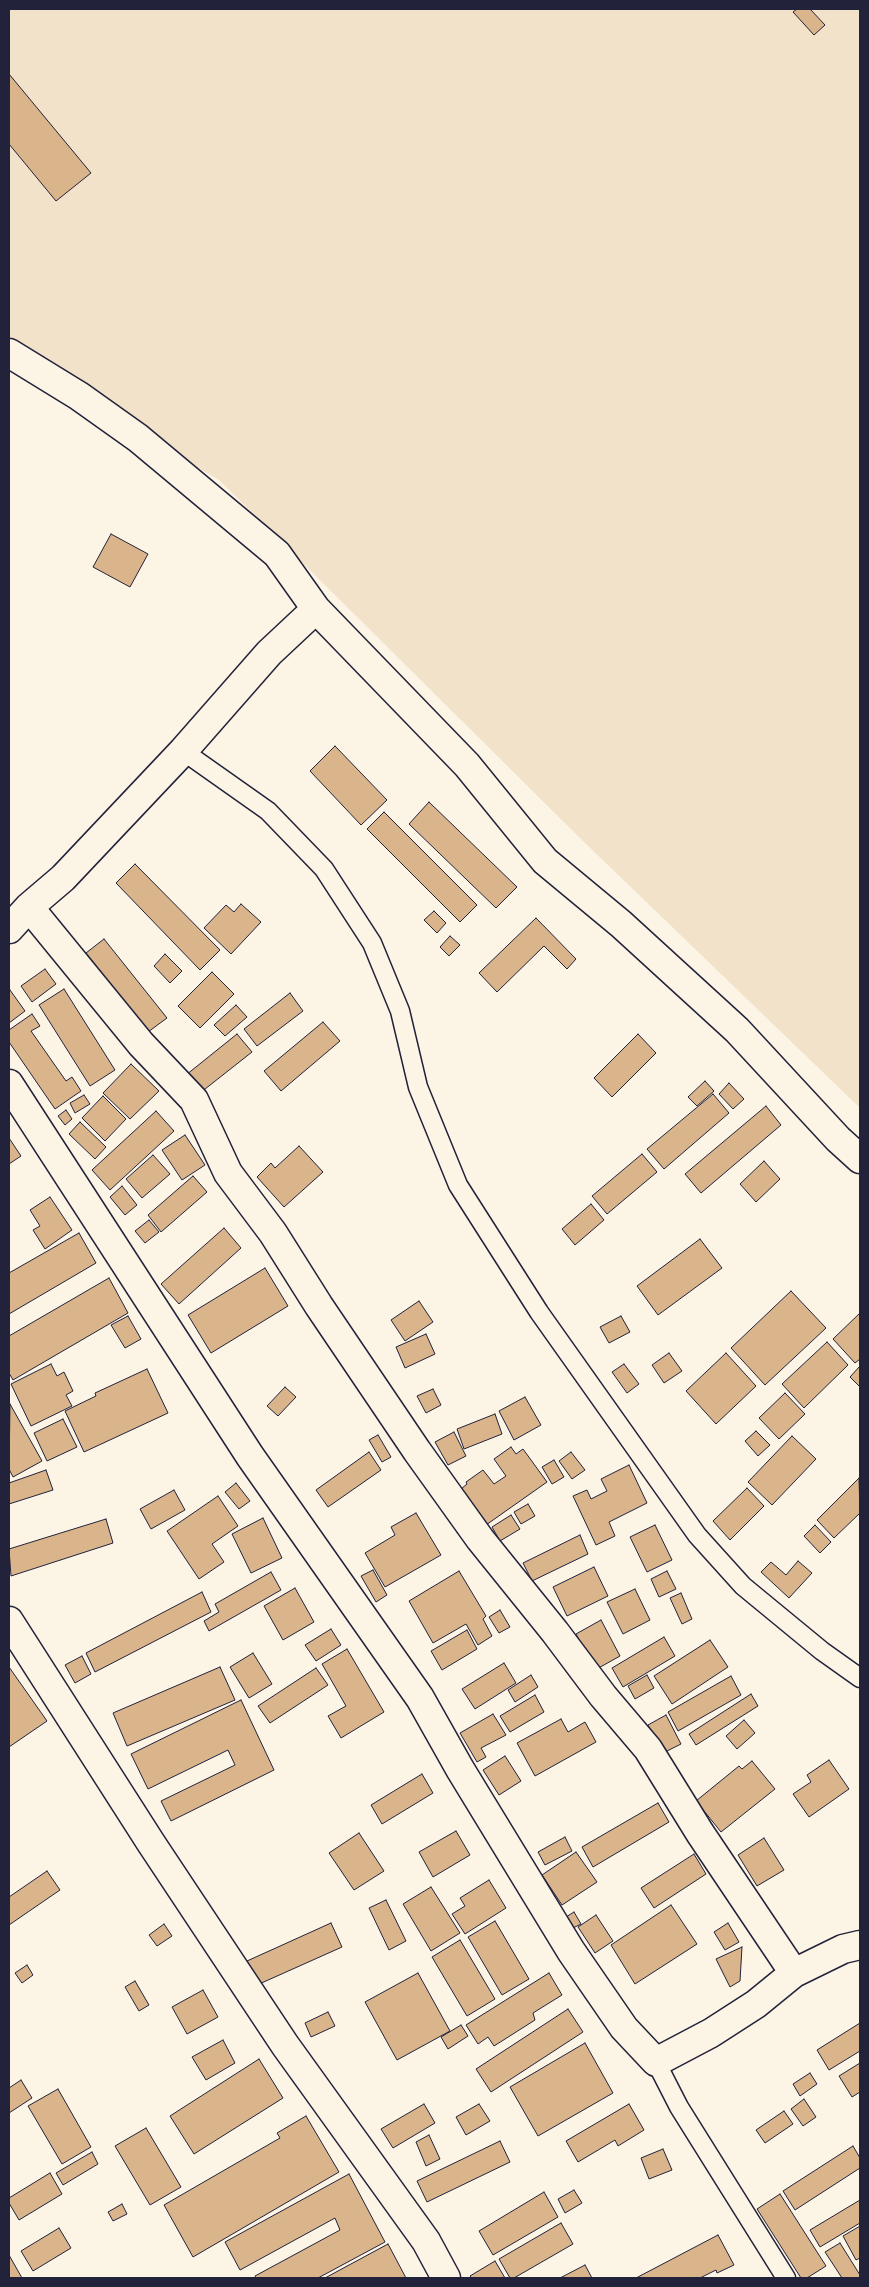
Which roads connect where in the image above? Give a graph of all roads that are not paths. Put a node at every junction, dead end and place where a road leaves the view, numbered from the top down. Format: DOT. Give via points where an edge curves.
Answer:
graph roads {
  1 [pos="9,353"];
  2 [pos="316,609"];
  3 [pos="182,751"];
  4 [pos="29,907"];
  5 [pos="9,929"];
  6 [pos="9,1084"];
  7 [pos="860,1159"];
  8 [pos="9,1621"];
  9 [pos="860,1678"];
  10 [pos="860,1944"];
  11 [pos="794,1973"];
  12 [pos="656,2062"];
  13 [pos="446,2278"];
  14 [pos="786,2278"];
  1 -- 2 [label="street" via="79,396 138,438 214,500 277,554"];
  2 -- 3 [label="street" via="269,654"];
  2 -- 7 [label="street" via="467,765 545,861 621,924 737,1030"];
  3 -- 4 [label="street" via="63,878"];
  3 -- 9 [label="lane" via="268,811 324,869 372,943 400,1011 418,1087 458,1186 539,1312 698,1535 742,1586"];
  4 -- 5 [label="street"];
  4 -- 11 [label="street" via="141,1044 194,1100 228,1174 273,1233 417,1451 480,1539 648,1749"];
  6 -- 12 [label="street" via="250,1456 420,1698 571,1951 624,2028"];
  8 -- 13 [label="street" via="274,2029 426,2241"];
  10 -- 11 [label="street"];
  11 -- 12 [label="street" via="756,2004 711,2033"];
  12 -- 14 [label="lane" via="679,2107"];
}
